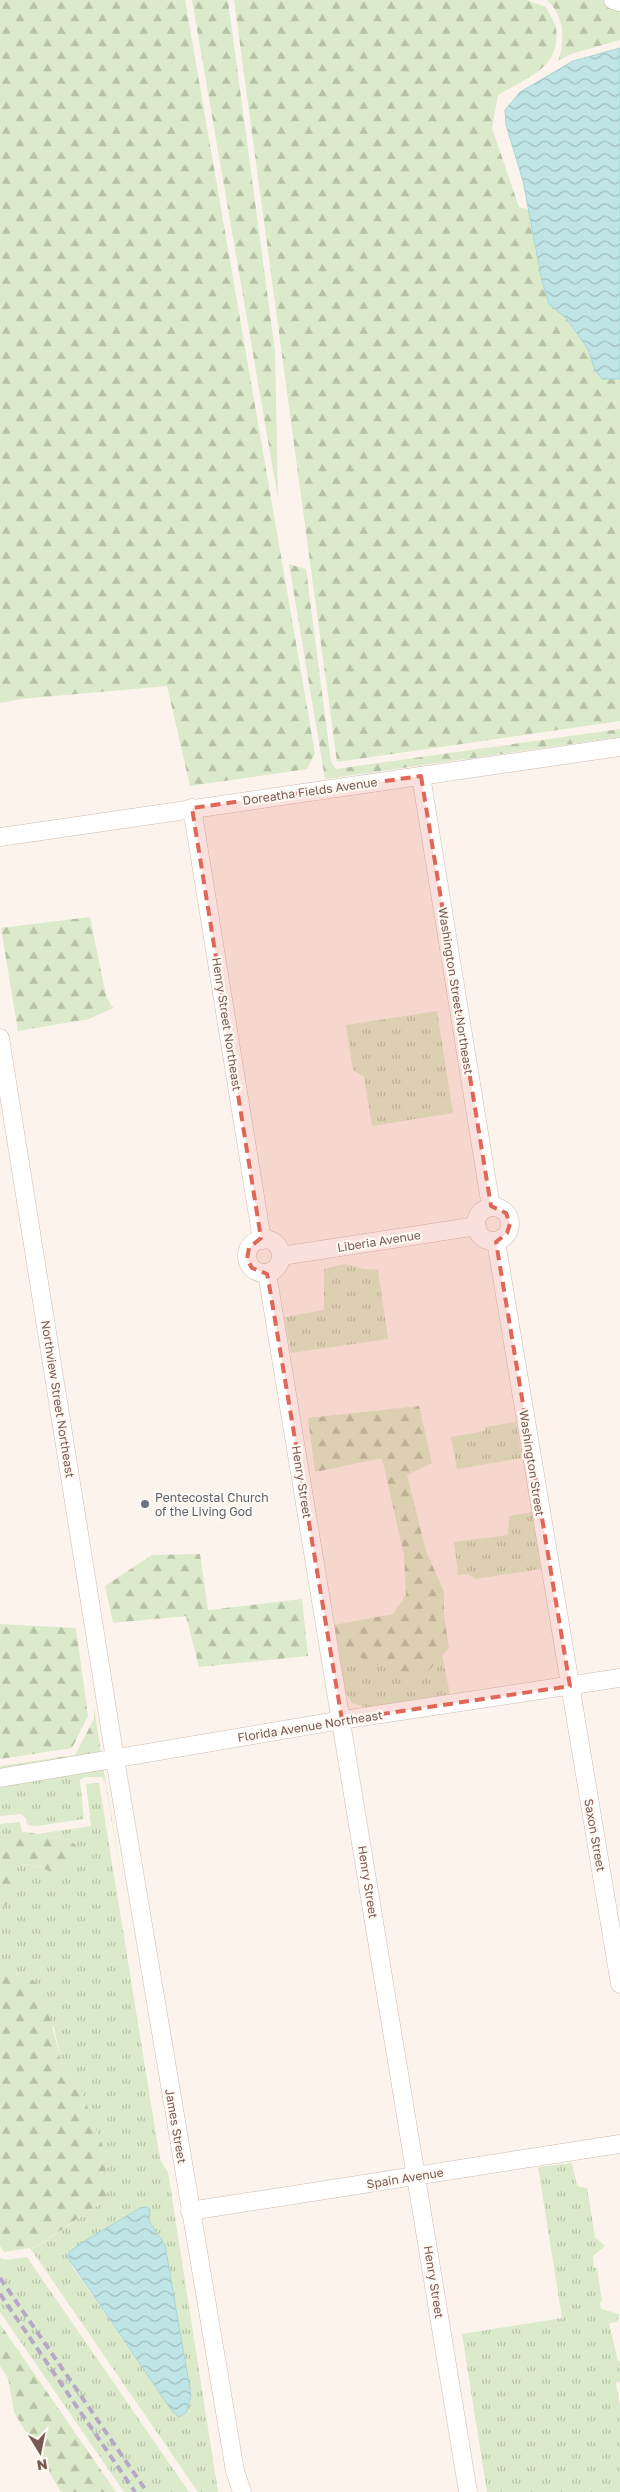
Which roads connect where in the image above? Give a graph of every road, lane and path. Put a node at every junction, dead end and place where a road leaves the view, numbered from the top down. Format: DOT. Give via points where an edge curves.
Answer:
graph roads {
  1 [pos="613,0"];
  2 [pos="620,2"];
  3 [pos="620,747"];
  4 [pos="421,776"];
  5 [pos="192,808"];
  6 [pos="0,837"];
  7 [pos="0,1038"];
  8 [pos="491,1207"];
  9 [pos="476,1226"];
  10 [pos="262,1240"];
  11 [pos="496,1241"];
  12 [pos="281,1256"];
  13 [pos="266,1272"];
  14 [pos="620,1678"];
  15 [pos="570,1686"];
  16 [pos="342,1720"];
  17 [pos="115,1759"];
  18 [pos="0,1778"];
  19 [pos="620,1984"];
  20 [pos="620,2144"];
  21 [pos="416,2176"];
  22 [pos="190,2212"];
  23 [pos="242,2492"];
  24 [pos="468,2492"];
  1 -- 2 [label="street"];
  3 -- 4 [label="street, Doreatha Fields Avenue"];
  4 -- 5 [label="street, Doreatha Fields Avenue"];
  4 -- 8 [label="street, Washington Street Northeast"];
  5 -- 6 [label="street, Doreatha Fields Avenue"];
  5 -- 10 [label="street, Henry Street Northeast"];
  7 -- 17 [label="street, Northview Street Northeast"];
  8 -- 9 [label="street" via="478,1216"];
  8 -- 11 [label="street" via="502,1210 510,1224 508,1233"];
  9 -- 11 [label="street" via="486,1239"];
  9 -- 12 [label="street, Liberia Avenue"];
  10 -- 12 [label="street" via="277,1245"];
  10 -- 13 [label="street" via="249,1248 247,1259 256,1271"];
  11 -- 15 [label="street, Washington Street"];
  12 -- 13 [label="street" via="275,1269"];
  13 -- 16 [label="street, Henry Street"];
  14 -- 15 [label="street, Florida Avenue Northeast"];
  15 -- 16 [label="street, Florida Avenue Northeast"];
  15 -- 19 [label="street, Saxon Street"];
  16 -- 17 [label="street, Florida Avenue Northeast"];
  16 -- 21 [label="street, Henry Street"];
  17 -- 18 [label="street, Florida Avenue Northeast"];
  17 -- 22 [label="street, James Street"];
  20 -- 21 [label="street, Spain Avenue"];
  21 -- 22 [label="street, Spain Avenue"];
  21 -- 24 [label="street, Henry Street"];
  22 -- 23 [label="street, James Street" via="233,2463"];
}
